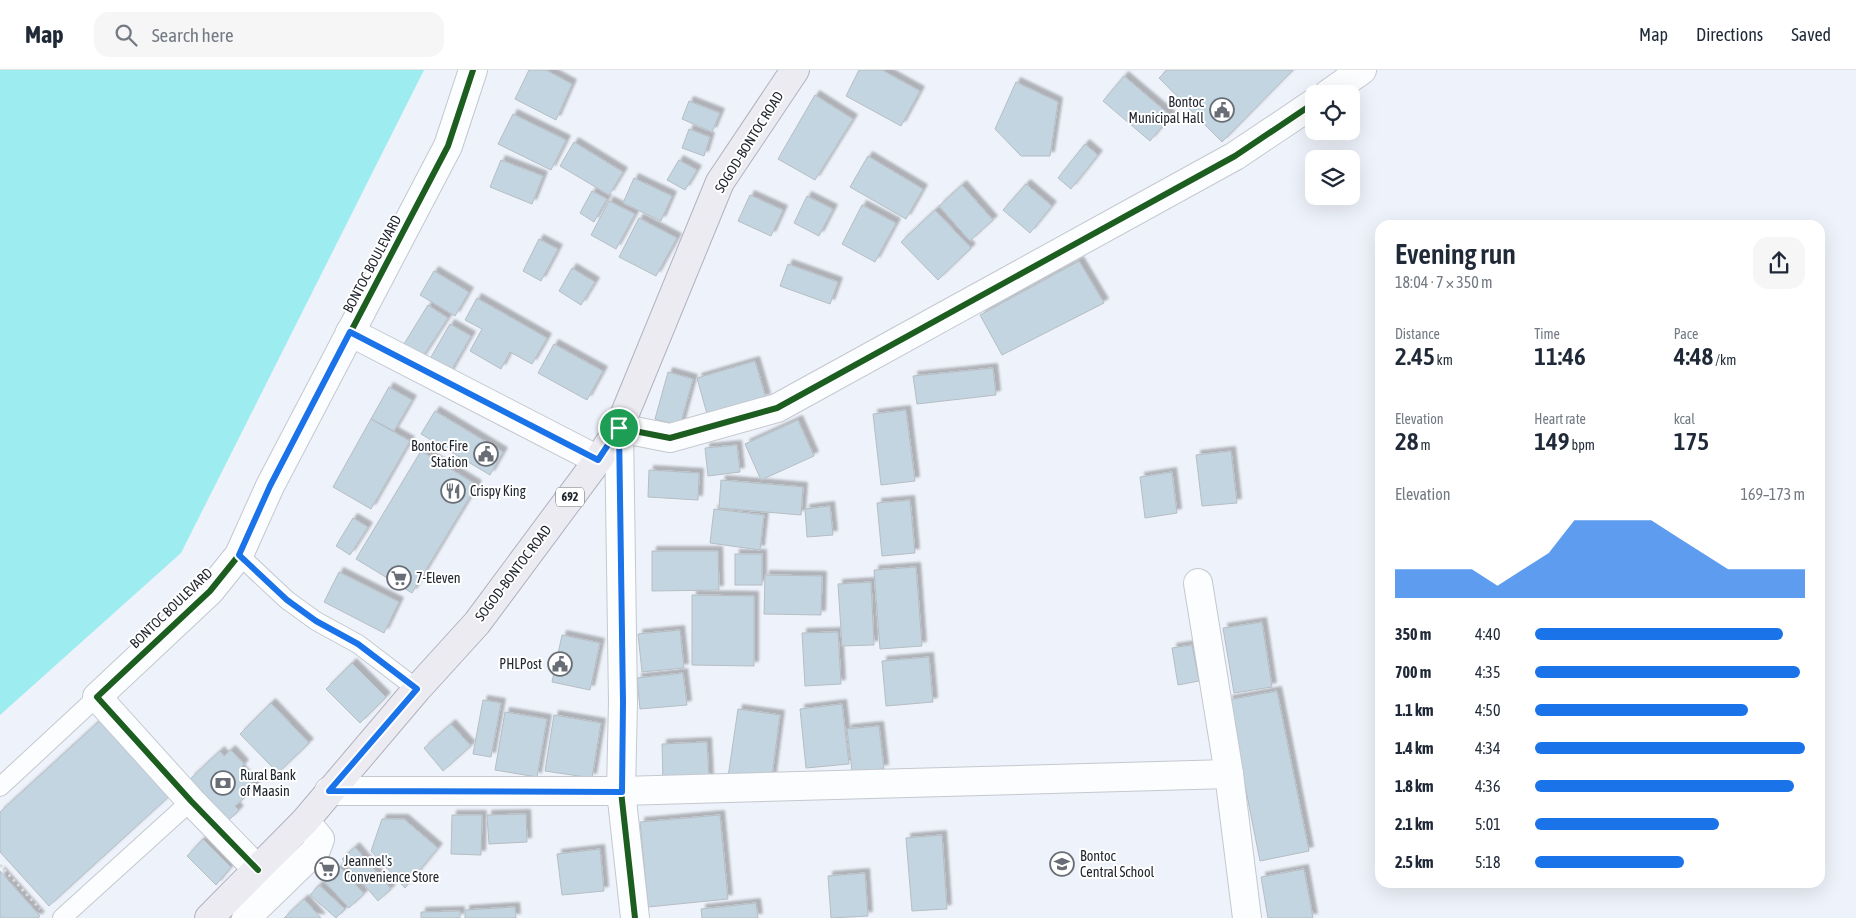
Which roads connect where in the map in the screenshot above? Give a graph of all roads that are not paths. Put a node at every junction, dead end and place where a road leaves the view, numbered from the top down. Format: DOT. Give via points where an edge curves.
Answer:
graph roads {
  1 [pos="473,70"];
  2 [pos="795,70"];
  3 [pos="1362,70"];
  4 [pos="1341,85"];
  5 [pos="1305,109"];
  6 [pos="350,332"];
  7 [pos="619,428"];
  8 [pos="598,460"];
  9 [pos="239,555"];
  10 [pos="1198,583"];
  11 [pos="417,689"];
  12 [pos="97,697"];
  13 [pos="1229,774"];
  14 [pos="0,787"];
  15 [pos="329,791"];
  16 [pos="622,792"];
  17 [pos="191,801"];
  18 [pos="306,821"];
  19 [pos="258,870"];
  20 [pos="62,918"];
  21 [pos="209,918"];
  22 [pos="246,918"];
  23 [pos="635,918"];
  24 [pos="1248,918"];
  1 -- 6 [label="street, BONTOC BOULEVARD" via="448,146"];
  2 -- 7 [label="main road, SOGOD-BONTOC ROAD / 692" via="720,182"];
  3 -- 4 [label="street"];
  5 -- 7 [label="street" via="1234,156 777,408 670,438"];
  6 -- 8 [label="street"];
  6 -- 9 [label="street, BONTOC BOULEVARD" via="270,486"];
  7 -- 8 [label="main road, SOGOD-BONTOC ROAD / 692"];
  7 -- 16 [label="street"];
  8 -- 11 [label="main road, SOGOD-BONTOC ROAD / 692" via="477,623"];
  9 -- 11 [label="lane" via="287,600 316,621 358,644"];
  9 -- 12 [label="street, BONTOC BOULEVARD" via="210,592"];
  10 -- 13 [label="street"];
  11 -- 15 [label="main road, SOGOD-BONTOC ROAD / 692"];
  12 -- 14 [label="lane"];
  12 -- 17 [label="street"];
  13 -- 16 [label="street"];
  13 -- 24 [label="street"];
  15 -- 16 [label="street"];
  15 -- 18 [label="main road, SOGOD-BONTOC ROAD / 692"];
  16 -- 23 [label="street"];
  17 -- 19 [label="street"];
  17 -- 20 [label="lane"];
  18 -- 19 [label="main road, SOGOD-BONTOC ROAD / 692"];
  18 -- 22 [label="street" via="320,839 316,850"];
  19 -- 21 [label="main road, SOGOD-BONTOC ROAD / 692"];
}
